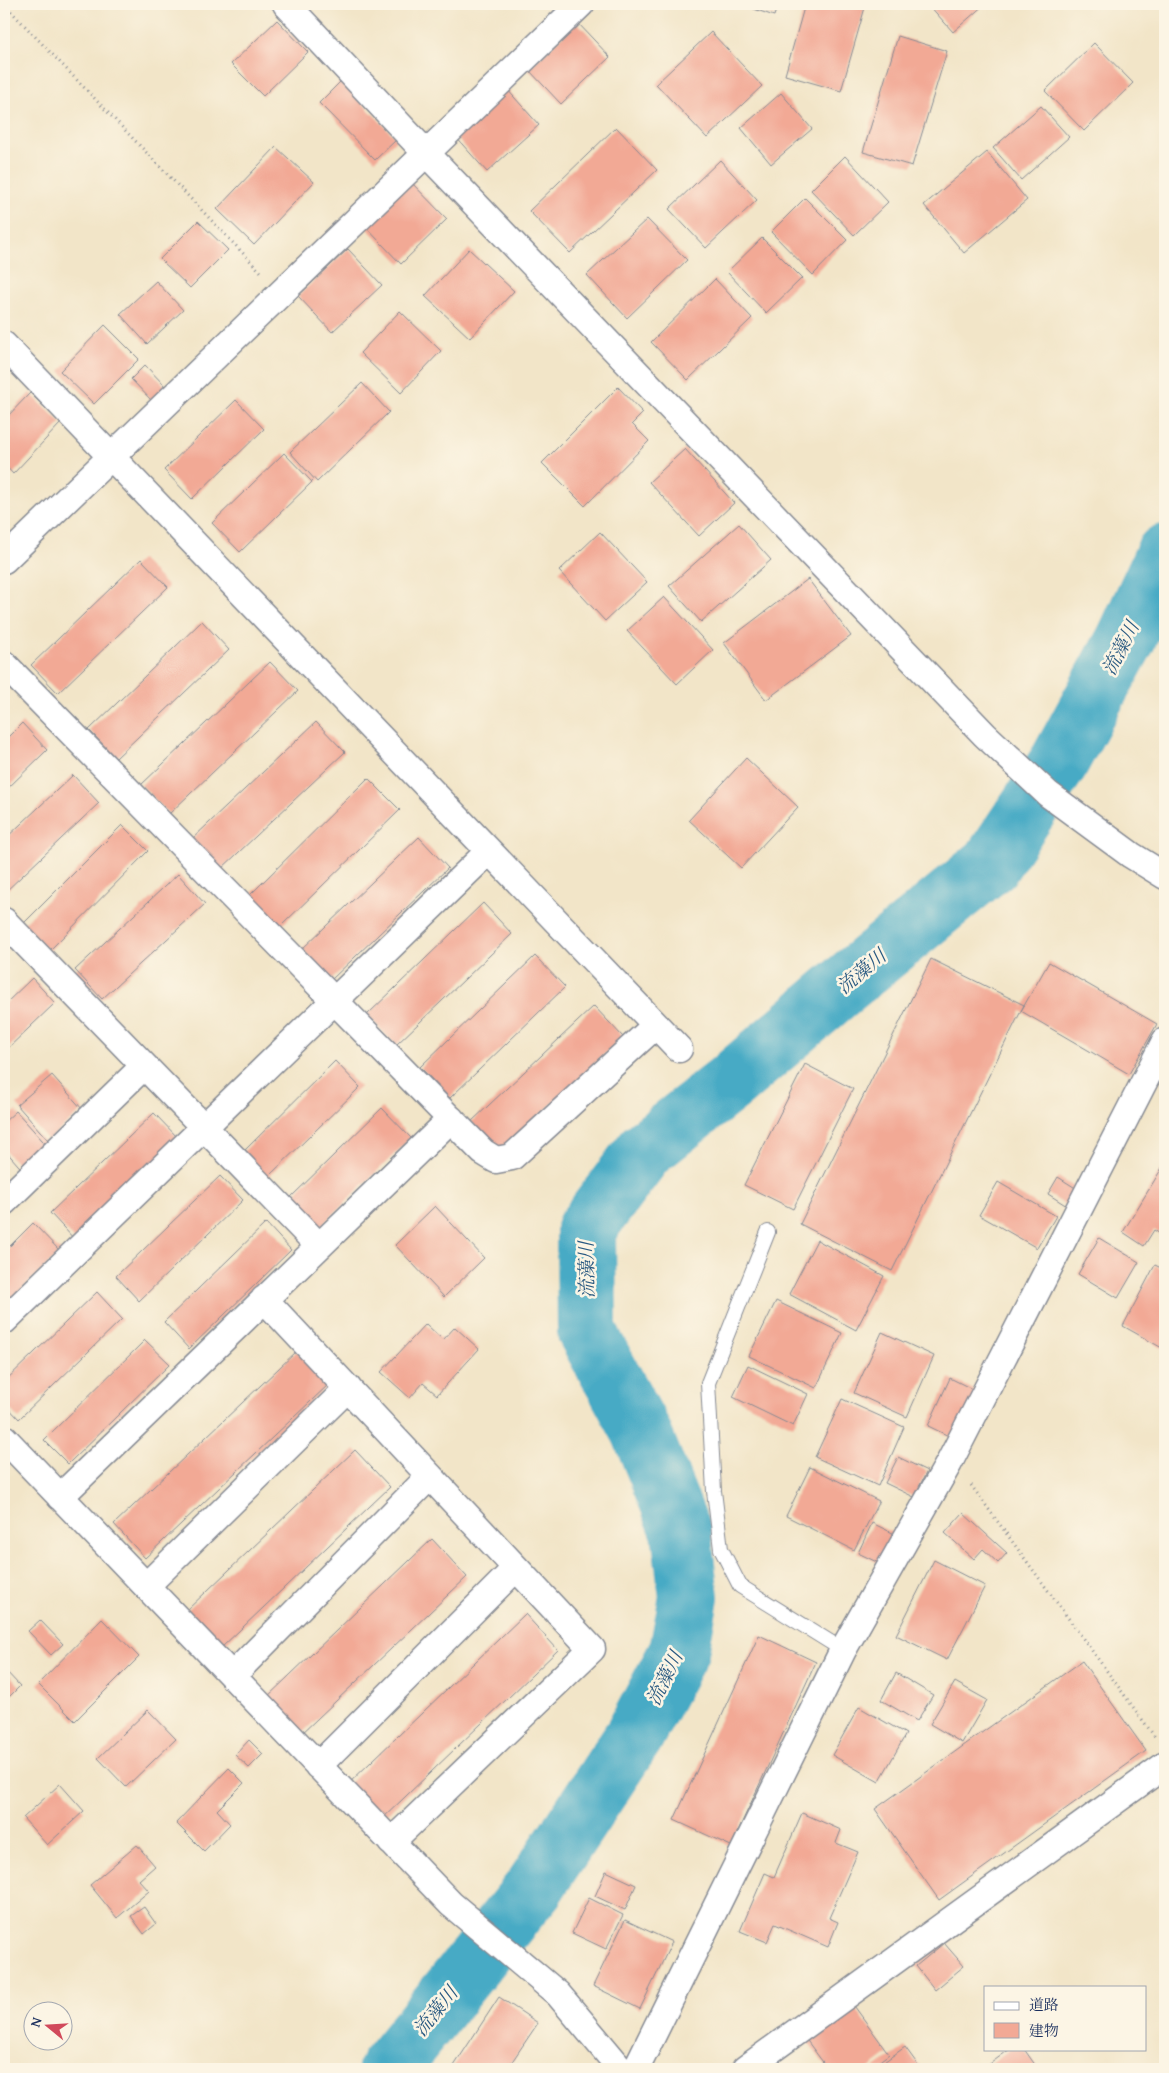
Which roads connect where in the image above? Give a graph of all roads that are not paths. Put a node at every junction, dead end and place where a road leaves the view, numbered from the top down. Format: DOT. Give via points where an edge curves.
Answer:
graph roads {
  1 [pos="286,4"];
  2 [pos="581,4"];
  3 [pos="425,152"];
  4 [pos="4,346"];
  5 [pos="110,456"];
  6 [pos="4,560"];
  7 [pos="4,664"];
  8 [pos="488,852"];
  9 [pos="1165,876"];
  10 [pos="4,921"];
  11 [pos="335,1001"];
  12 [pos="655,1026"];
  13 [pos="1165,1041"];
  14 [pos="679,1049"];
  15 [pos="144,1066"];
  16 [pos="451,1119"];
  17 [pos="204,1128"];
  18 [pos="4,1202"];
  19 [pos="768,1232"];
  20 [pos="319,1246"];
  21 [pos="264,1299"];
  22 [pos="4,1321"];
  23 [pos="348,1388"];
  24 [pos="4,1438"];
  25 [pos="430,1476"];
  26 [pos="60,1497"];
  27 [pos="516,1568"];
  28 [pos="146,1586"];
  29 [pos="843,1650"];
  30 [pos="232,1676"];
  31 [pos="1162,1754"];
  32 [pos="318,1766"];
  33 [pos="391,1842"];
  34 [pos="621,2069"];
  35 [pos="636,2069"];
  36 [pos="745,2069"];
  1 -- 3 [label="street"];
  2 -- 3 [label="street"];
  3 -- 5 [label="street"];
  3 -- 9 [label="street" via="985,736 1048,794"];
  4 -- 5 [label="street"];
  5 -- 6 [label="street"];
  5 -- 8 [label="street"];
  7 -- 11 [label="street"];
  8 -- 11 [label="street"];
  8 -- 12 [label="street"];
  10 -- 15 [label="street"];
  11 -- 16 [label="street"];
  11 -- 17 [label="street"];
  12 -- 14 [label="street"];
  12 -- 16 [label="street" via="512,1157 496,1160 483,1152"];
  13 -- 29 [label="street" via="949,1463"];
  15 -- 17 [label="street"];
  15 -- 18 [label="street"];
  16 -- 20 [label="street"];
  17 -- 20 [label="street"];
  17 -- 22 [label="street"];
  19 -- 29 [label="lane" via="708,1383 721,1549 740,1586"];
  20 -- 21 [label="street"];
  21 -- 23 [label="street"];
  21 -- 26 [label="street"];
  23 -- 25 [label="street"];
  23 -- 28 [label="street"];
  24 -- 26 [label="street"];
  25 -- 27 [label="street"];
  25 -- 30 [label="street"];
  26 -- 28 [label="street"];
  27 -- 32 [label="street"];
  27 -- 33 [label="street" via="592,1648"];
  28 -- 30 [label="street"];
  29 -- 35 [label="street"];
  30 -- 32 [label="street"];
  31 -- 36 [label="street" via="943,1924"];
  32 -- 33 [label="street"];
  33 -- 34 [label="street" via="451,1904 558,1994"];
}
